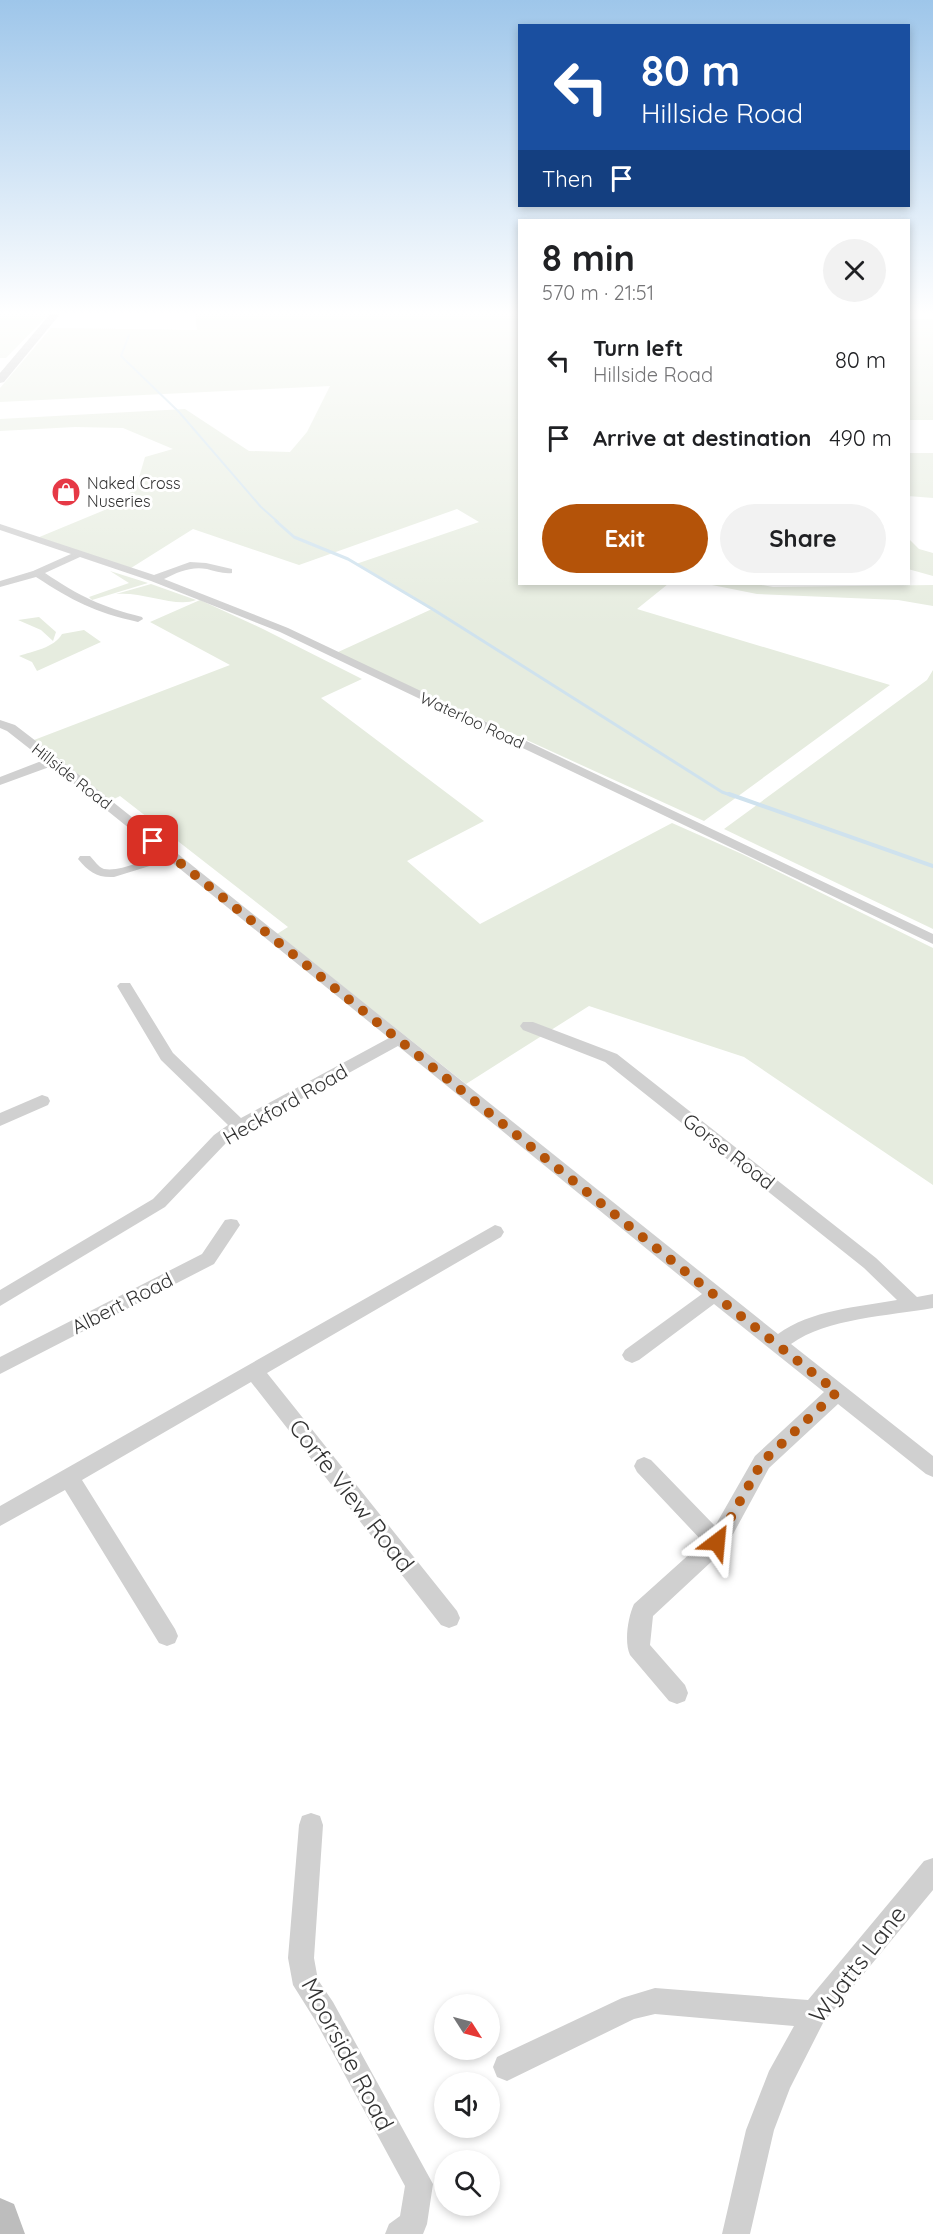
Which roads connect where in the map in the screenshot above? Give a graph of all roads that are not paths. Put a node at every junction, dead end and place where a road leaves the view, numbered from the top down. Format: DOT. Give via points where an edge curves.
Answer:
graph roads {
  1 [pos="0,527"];
  2 [pos="79,554"];
  3 [pos="228,571"];
  4 [pos="37,573"];
  5 [pos="155,579"];
  6 [pos="0,584"];
  7 [pos="138,619"];
  8 [pos="0,724"];
  9 [pos="54,761"];
  10 [pos="0,781"];
  11 [pos="171,855"];
  12 [pos="84,859"];
  13 [pos="933,940"];
  14 [pos="125,986"];
  15 [pos="528,1026"];
  16 [pos="399,1039"];
  17 [pos="36,1107"];
  18 [pos="0,1120"];
  19 [pos="238,1126"];
  20 [pos="231,1225"];
  21 [pos="495,1232"];
  22 [pos="713,1294"];
  23 [pos="0,1299"];
  24 [pos="933,1300"];
  25 [pos="913,1304"];
  26 [pos="776,1345"];
  27 [pos="633,1355"];
  28 [pos="0,1366"];
  29 [pos="254,1371"];
  30 [pos="837,1392"];
  31 [pos="644,1466"];
  32 [pos="933,1468"];
  33 [pos="69,1479"];
  34 [pos="0,1517"];
  35 [pos="717,1542"];
  36 [pos="449,1618"];
  37 [pos="167,1636"];
  38 [pos="677,1693"];
  39 [pos="311,1825"];
  40 [pos="933,1870"];
  41 [pos="814,2014"];
  42 [pos="507,2067"];
  43 [pos="0,2218"];
  44 [pos="5,2234"];
  45 [pos="399,2234"];
  46 [pos="736,2234"];
  1 -- 2 [label="street, Waterloo Road"];
  2 -- 4 [label="street"];
  2 -- 5 [label="street, Waterloo Road"];
  3 -- 5 [label="street" via="188,564"];
  4 -- 6 [label="street"];
  4 -- 7 [label="street" via="72,596 105,611"];
  5 -- 13 [label="street, Waterloo Road" via="284,630"];
  8 -- 9 [label="street, Hillside Road"];
  9 -- 10 [label="street"];
  9 -- 11 [label="street, Hillside Road"];
  11 -- 12 [label="street" via="107,873 99,872"];
  11 -- 16 [label="street, Hillside Road"];
  14 -- 19 [label="street" via="167,1056"];
  15 -- 25 [label="street, Gorse Road" via="611,1058 870,1263"];
  16 -- 19 [label="street, Heckford Road"];
  16 -- 22 [label="street, Hillside Road"];
  17 -- 18 [label="street"];
  19 -- 23 [label="street, Heckford Road" via="220,1139 159,1203"];
  20 -- 28 [label="street, Albert Road" via="208,1259"];
  21 -- 29 [label="street"];
  22 -- 26 [label="street, Hillside Road"];
  22 -- 27 [label="street"];
  24 -- 25 [label="street"];
  25 -- 26 [label="street" via="833,1318 798,1329"];
  26 -- 30 [label="street, Hillside Road"];
  29 -- 33 [label="street"];
  29 -- 36 [label="street, Corfe View Road"];
  30 -- 32 [label="street, Hillside Road"];
  30 -- 35 [label="street" via="762,1462"];
  31 -- 35 [label="street"];
  33 -- 34 [label="street"];
  33 -- 37 [label="street"];
  35 -- 38 [label="street" via="642,1611 638,1648"];
  39 -- 45 [label="street, Moorside Road" via="301,1958 306,1985 419,2184 413,2224"];
  40 -- 41 [label="street, Wyatts Lane"];
  41 -- 42 [label="street" via="655,2001 631,2007"];
  41 -- 46 [label="street, Wyatts Lane" via="779,2081 760,2130"];
  43 -- 44 [label="street"];
}
